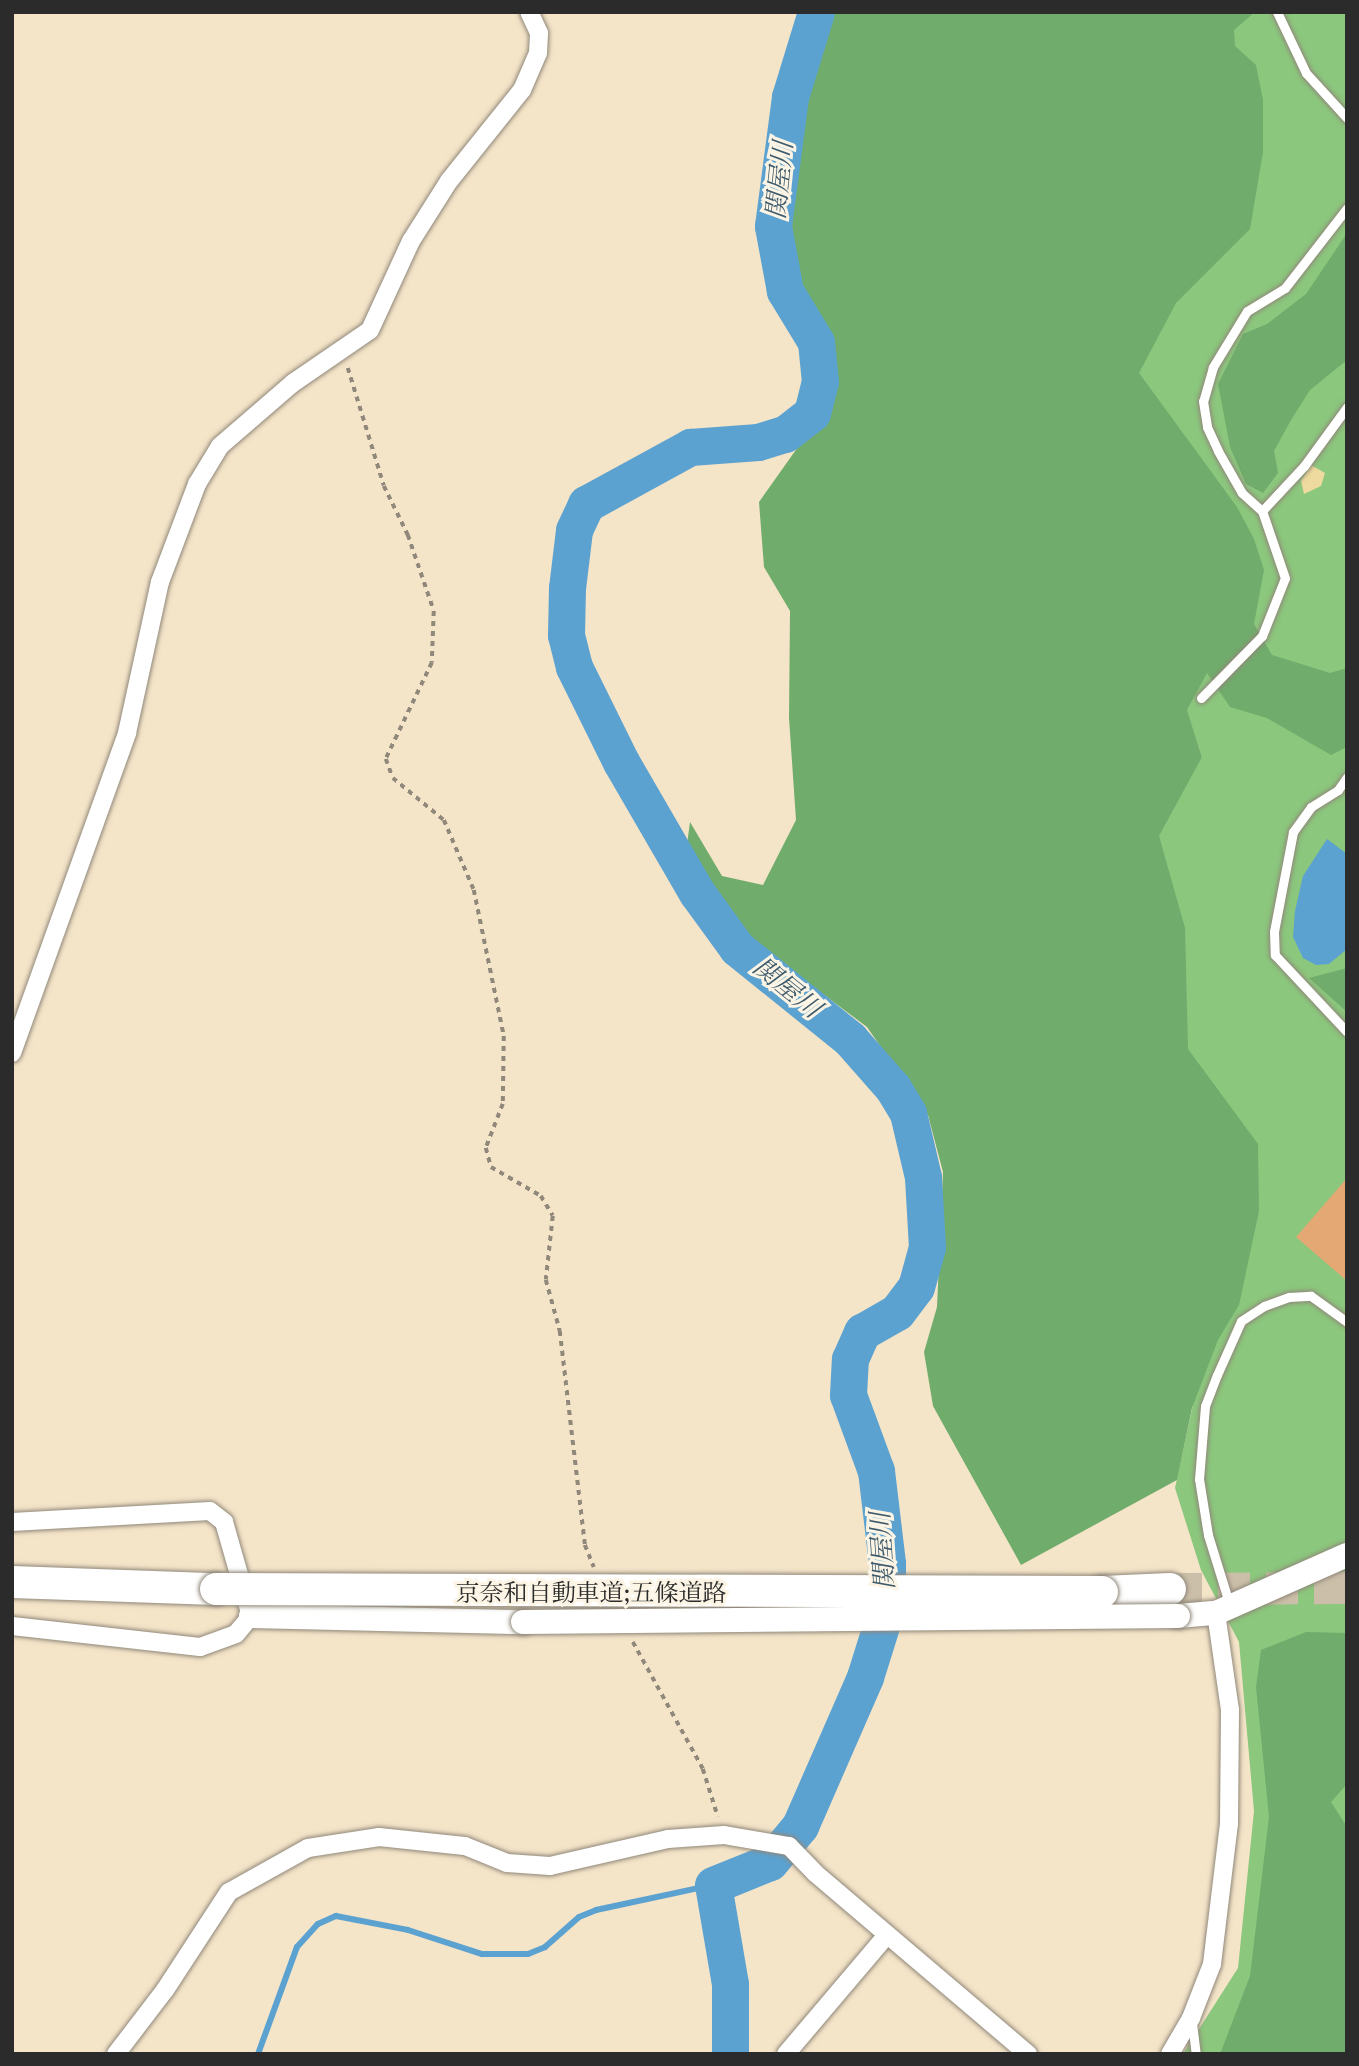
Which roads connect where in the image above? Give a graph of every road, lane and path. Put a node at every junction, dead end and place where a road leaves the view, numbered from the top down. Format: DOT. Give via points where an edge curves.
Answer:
graph roads {
  1 [pos="529,12"];
  2 [pos="1277,12"];
  3 [pos="1347,118"];
  4 [pos="1347,208"];
  5 [pos="343,352"];
  6 [pos="1347,407"];
  7 [pos="1262,511"];
  8 [pos="1201,698"];
  9 [pos="1347,777"];
  10 [pos="1347,1032"];
  11 [pos="12,1053"];
  12 [pos="1347,1322"];
  13 [pos="12,1522"];
  14 [pos="1347,1555"];
  15 [pos="597,1576"];
  16 [pos="12,1582"];
  17 [pos="1174,1603"];
  18 [pos="1223,1610"];
  19 [pos="251,1616"];
  20 [pos="12,1626"];
  21 [pos="631,1640"];
  22 [pos="724,1835"];
  23 [pos="887,1935"];
  24 [pos="1191,2018"];
  25 [pos="116,2054"];
  26 [pos="786,2054"];
  27 [pos="1028,2054"];
  28 [pos="1170,2054"];
  29 [pos="1196,2054"];
  1 -- 5 [label="street" via="539,33 538,53 522,90 449,181 411,241 370,330"];
  2 -- 3 [label="lane" via="1306,73"];
  4 -- 7 [label="lane" via="1285,288 1247,311 1213,367 1203,401 1207,427 1218,451 1242,493"];
  5 -- 11 [label="street" via="293,383 220,446 197,484 160,582 127,733"];
  5 -- 15 [label="path" via="384,486 408,535 434,611 432,663 386,759 393,778 444,820 474,890 504,1036 503,1104 486,1148 491,1167 541,1196 553,1216 546,1280 560,1331 585,1545"];
  6 -- 7 [label="lane" via="1304,466"];
  7 -- 8 [label="lane" via="1285,578 1262,636"];
  9 -- 10 [label="lane" via="1338,790 1311,807 1293,832 1274,932 1275,955"];
  12 -- 18 [label="lane" via="1311,1296 1289,1297 1264,1306 1241,1321 1217,1375 1205,1406 1199,1479"];
  13 -- 19 [label="street" via="210,1511 224,1522"];
  14 -- 18 [label="street"];
  16 -- 17 [label="highway, 京奈和自動車道;五條道路, bridge" via="216,1589 1102,1592"];
  17 -- 18 [label="street"];
  17 -- 19 [label="street, bridge" via="523,1622"];
  18 -- 24 [label="street" via="1230,1710 1230,1824 1212,1964"];
  19 -- 20 [label="street" via="236,1634 200,1647"];
  21 -- 22 [label="path" via="703,1769"];
  22 -- 23 [label="street" via="789,1846"];
  22 -- 25 [label="street" via="668,1839 550,1866 508,1863 465,1846 379,1837 309,1848 229,1892 165,1990"];
  23 -- 26 [label="street"];
  23 -- 27 [label="street"];
  24 -- 28 [label="street"];
  24 -- 29 [label="lane"];
}
